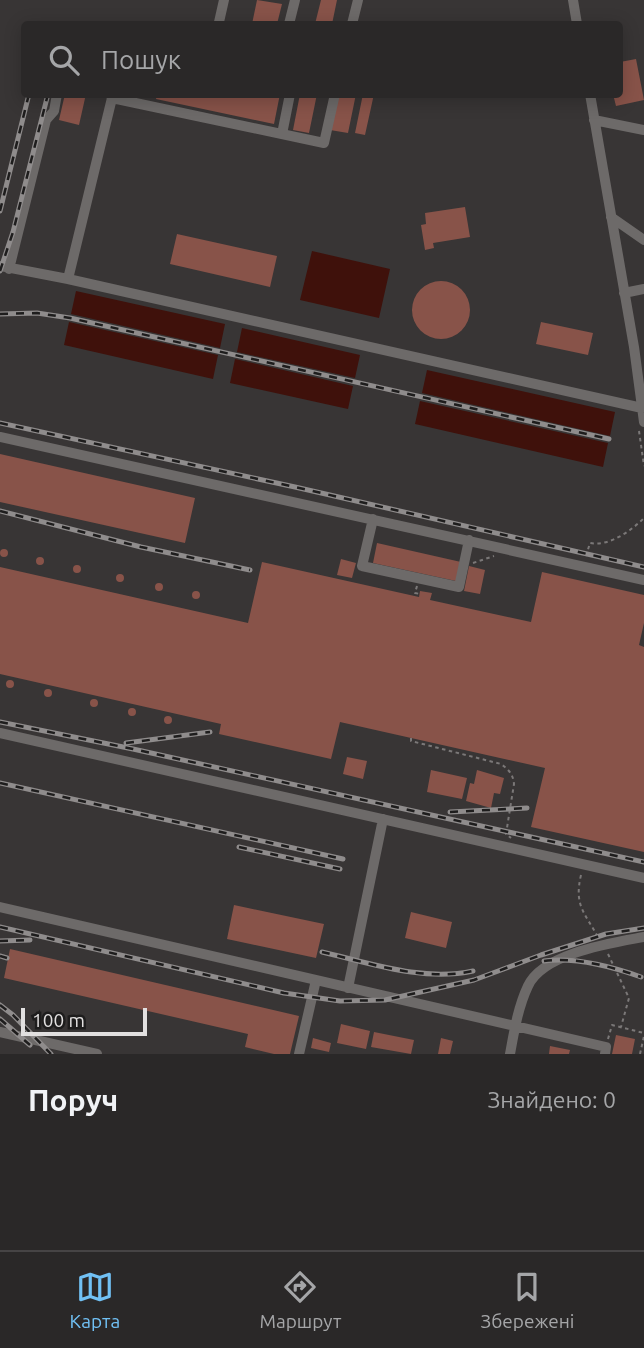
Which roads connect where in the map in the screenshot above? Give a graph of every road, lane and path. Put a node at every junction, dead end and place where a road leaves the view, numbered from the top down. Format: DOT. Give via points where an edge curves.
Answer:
graph roads {
  1 [pos="224,0"];
  2 [pos="295,0"];
  3 [pos="358,0"];
  4 [pos="573,0"];
  5 [pos="219,21"];
  6 [pos="290,21"];
  7 [pos="353,21"];
  8 [pos="576,21"];
  9 [pos="56,98"];
  10 [pos="111,98"];
  11 [pos="120,98"];
  12 [pos="289,98"];
  13 [pos="334,98"];
  14 [pos="591,98"];
  15 [pos="594,120"];
  16 [pos="644,130"];
  17 [pos="282,134"];
  18 [pos="611,217"];
  19 [pos="644,240"];
  20 [pos="4,268"];
  21 [pos="68,279"];
  22 [pos="644,289"];
  23 [pos="625,293"];
  24 [pos="639,347"];
  25 [pos="642,408"];
  26 [pos="644,422"];
  27 [pos="0,437"];
  28 [pos="644,518"];
  29 [pos="373,519"];
  30 [pos="469,540"];
  31 [pos="495,556"];
  32 [pos="464,566"];
  33 [pos="583,566"];
  34 [pos="644,580"];
  35 [pos="415,593"];
  36 [pos="419,594"];
  37 [pos="0,733"];
  38 [pos="411,738"];
  39 [pos="383,820"];
  40 [pos="509,837"];
  41 [pos="580,878"];
  42 [pos="644,878"];
  43 [pos="580,904"];
  44 [pos="0,907"];
  45 [pos="644,937"];
  46 [pos="316,980"];
  47 [pos="348,988"];
  48 [pos="629,998"];
  49 [pos="515,1026"];
  50 [pos="621,1027"];
  51 [pos="0,1032"];
  52 [pos="644,1035"];
  53 [pos="605,1051"];
  54 [pos="97,1054"];
  55 [pos="299,1054"];
  56 [pos="510,1054"];
  57 [pos="640,1054"];
  1 -- 5 [label="street"];
  2 -- 6 [label="street"];
  3 -- 7 [label="street"];
  4 -- 8 [label="street"];
  9 -- 20 [label="street"];
  10 -- 21 [label="street"];
  11 -- 17 [label="street"];
  12 -- 17 [label="street"];
  13 -- 17 [label="street" via="324,143"];
  14 -- 15 [label="street"];
  15 -- 16 [label="street"];
  15 -- 18 [label="street"];
  18 -- 19 [label="street"];
  18 -- 23 [label="street"];
  20 -- 21 [label="street"];
  21 -- 25 [label="street"];
  22 -- 23 [label="street"];
  23 -- 24 [label="street"];
  24 -- 25 [label="street"];
  25 -- 26 [label="street"];
  27 -- 29 [label="street"];
  28 -- 33 [label="path" via="617,538 590,543"];
  29 -- 30 [label="street"];
  29 -- 32 [label="street" via="362,566 459,587"];
  30 -- 32 [label="street"];
  30 -- 33 [label="street"];
  31 -- 32 [label="path"];
  33 -- 34 [label="street"];
  35 -- 36 [label="path"];
  37 -- 39 [label="street"];
  38 -- 40 [label="path" via="509,769 514,784"];
  39 -- 42 [label="street"];
  39 -- 47 [label="street"];
  41 -- 43 [label="path"];
  44 -- 46 [label="street"];
  45 -- 49 [label="street" via="603,945 542,970 528,984"];
  46 -- 47 [label="street"];
  46 -- 55 [label="street"];
  47 -- 49 [label="street"];
  48 -- 50 [label="path"];
  49 -- 53 [label="street"];
  49 -- 56 [label="street"];
  50 -- 52 [label="path"];
  50 -- 53 [label="path" via="612,1025"];
  51 -- 54 [label="street"];
  52 -- 57 [label="path"];
}
